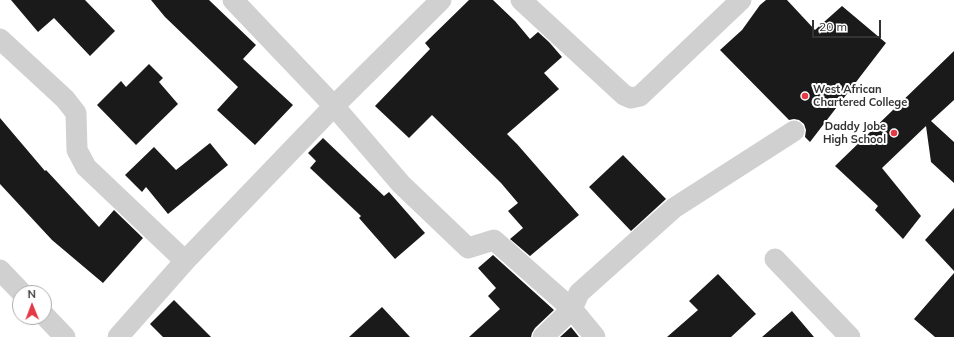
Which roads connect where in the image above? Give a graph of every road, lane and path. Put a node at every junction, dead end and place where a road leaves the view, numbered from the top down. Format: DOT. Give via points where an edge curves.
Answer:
graph roads {
  1 [pos="233,0"];
  2 [pos="441,0"];
  3 [pos="521,0"];
  4 [pos="741,0"];
  5 [pos="0,39"];
  6 [pos="334,106"];
  7 [pos="794,131"];
  8 [pos="775,259"];
  9 [pos="185,261"];
  10 [pos="0,270"];
  11 [pos="14,285"];
  12 [pos="572,309"];
  13 [pos="52,324"];
  14 [pos="65,337"];
  15 [pos="118,337"];
  16 [pos="543,337"];
  17 [pos="595,337"];
  18 [pos="850,337"];
  1 -- 6 [label="street"];
  2 -- 6 [label="street"];
  3 -- 4 [label="street" via="624,95 631,98 640,96"];
  5 -- 9 [label="street" via="66,99 76,113 77,150 86,167"];
  6 -- 9 [label="street"];
  6 -- 12 [label="street" via="401,184 468,248 494,240"];
  7 -- 12 [label="street" via="674,208 579,293"];
  8 -- 18 [label="street"];
  9 -- 15 [label="street"];
  10 -- 11 [label="street"];
  12 -- 16 [label="street"];
  12 -- 17 [label="street"];
  13 -- 14 [label="street"];
}
